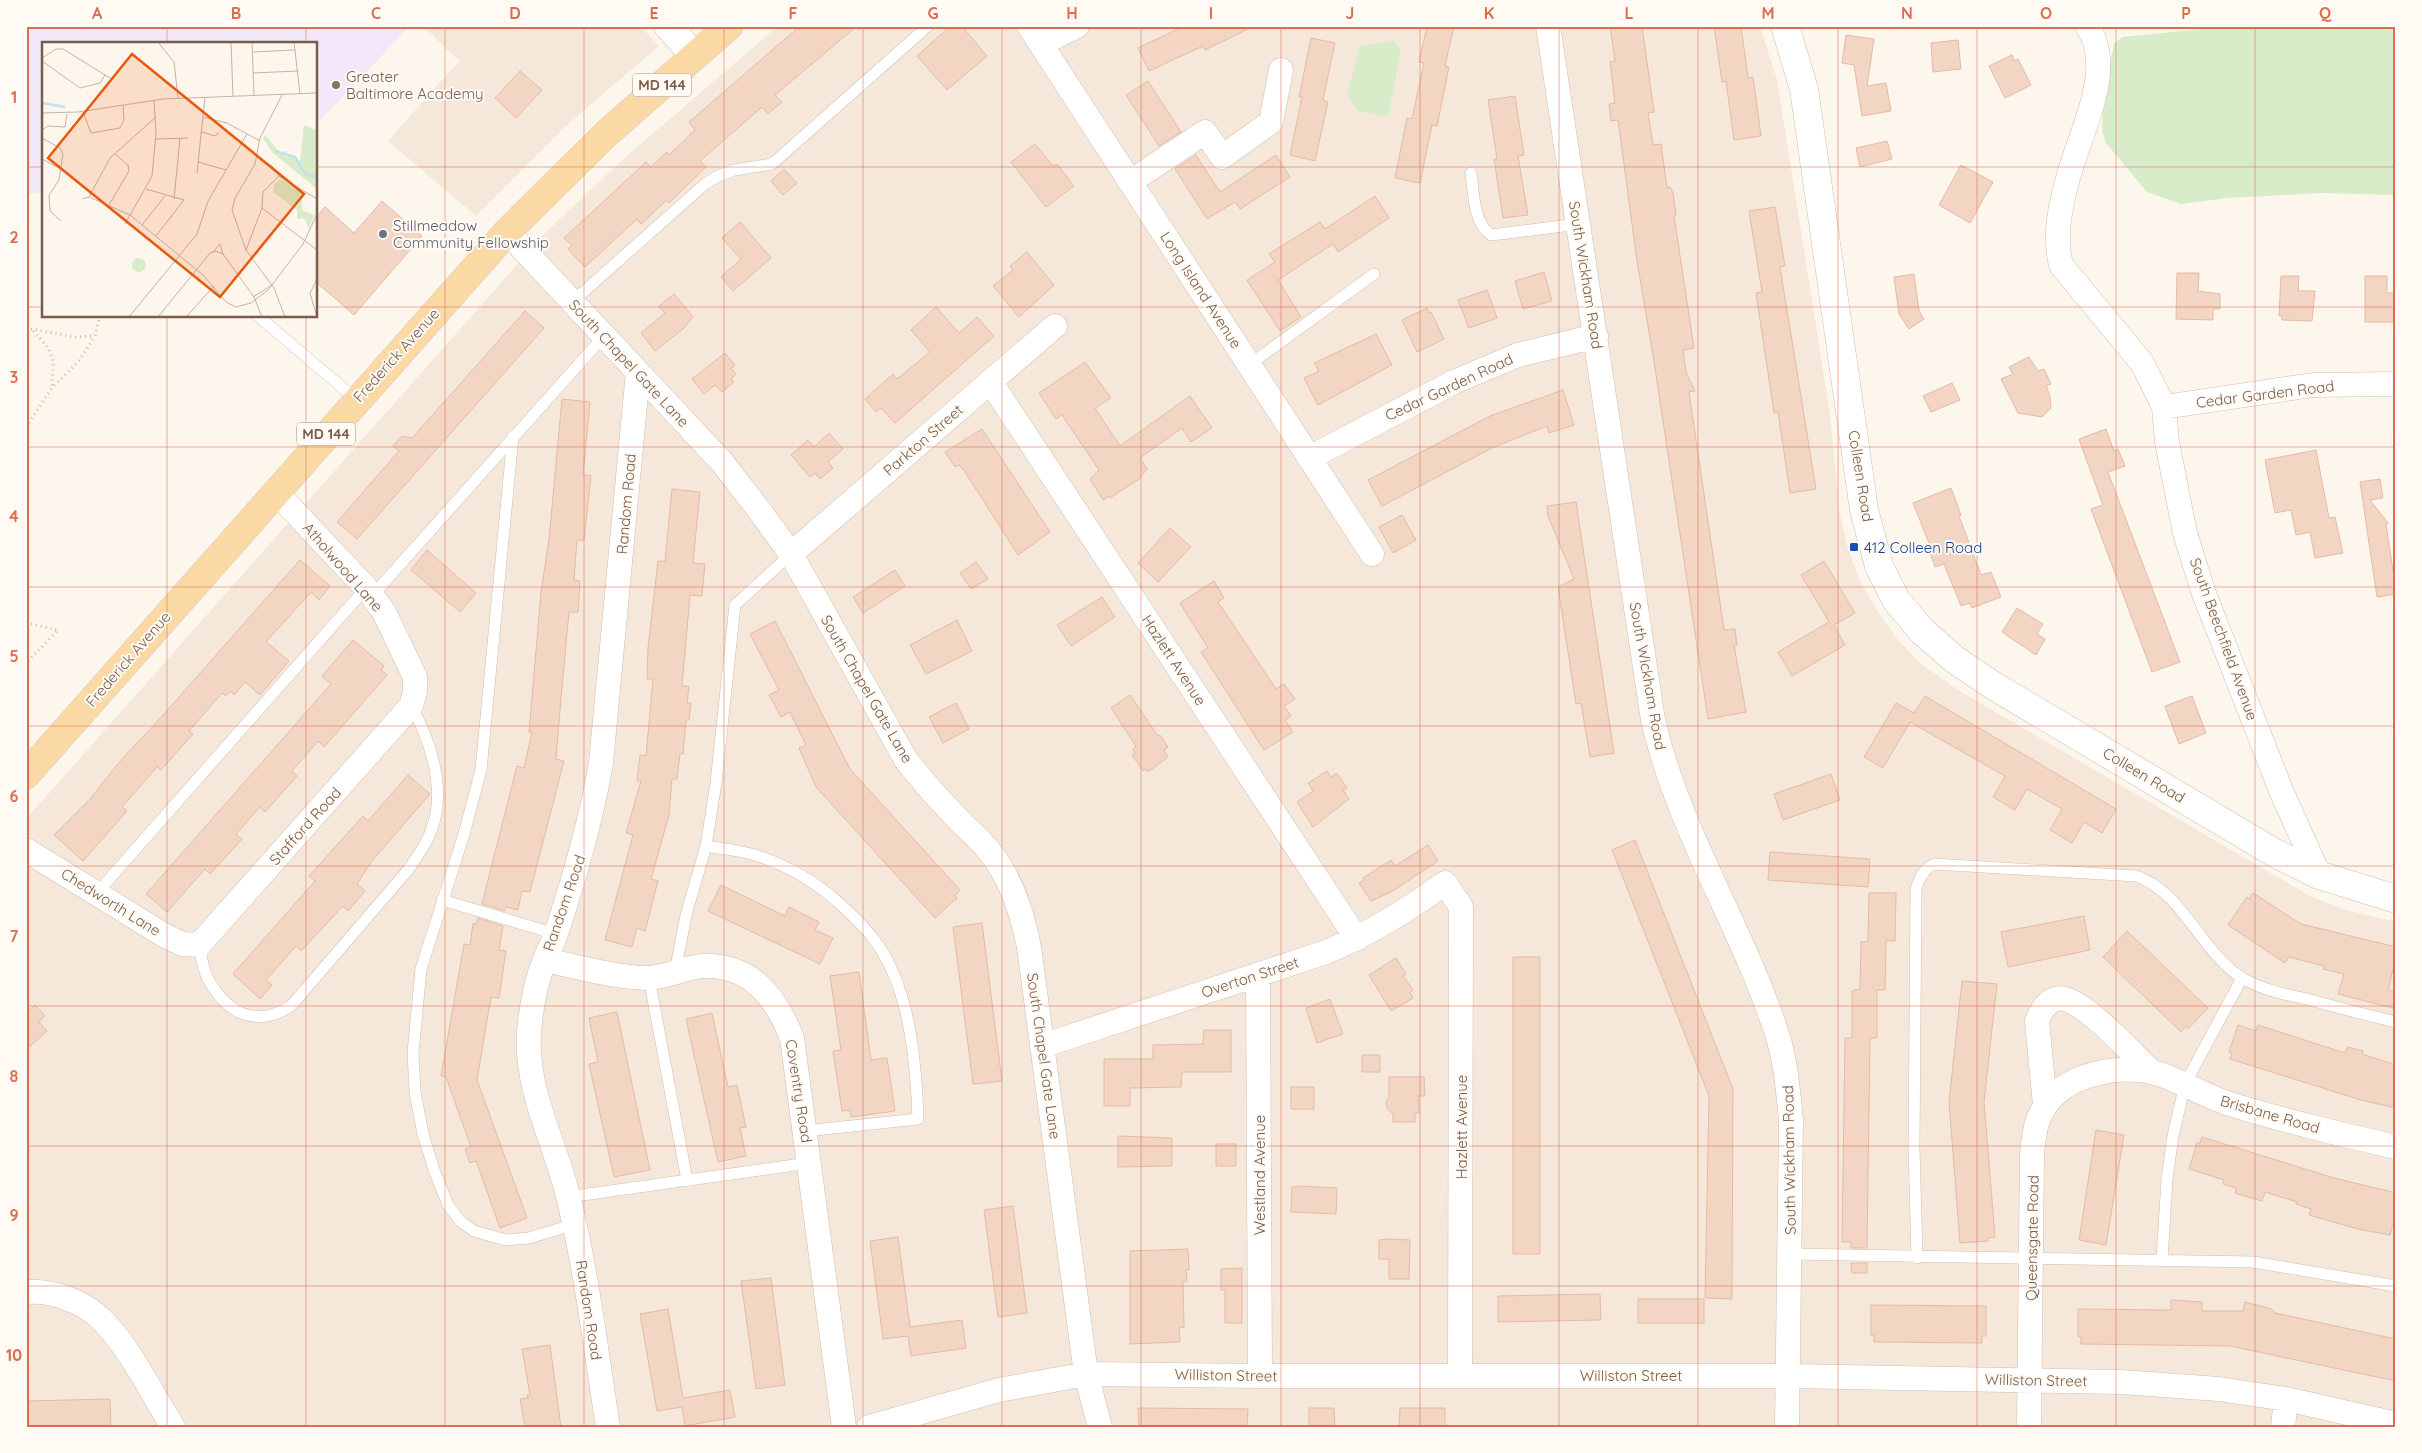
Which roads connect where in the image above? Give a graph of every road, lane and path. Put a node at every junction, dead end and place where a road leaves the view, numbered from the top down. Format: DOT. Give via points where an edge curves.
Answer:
graph roads {
  1 [pos="668,26"];
  2 [pos="729,26"];
  3 [pos="928,26"];
  4 [pos="1077,26"];
  5 [pos="1548,26"];
  6 [pos="1785,26"];
  7 [pos="2091,27"];
  8 [pos="1035,35"];
  9 [pos="695,56"];
  10 [pos="1281,70"];
  11 [pos="1470,174"];
  12 [pos="1130,182"];
  13 [pos="1579,224"];
  14 [pos="507,232"];
  15 [pos="1374,274"];
  16 [pos="572,302"];
  17 [pos="100,318"];
  18 [pos="260,318"];
  19 [pos="1054,326"];
  20 [pos="26,328"];
  21 [pos="32,330"];
  22 [pos="95,336"];
  23 [pos="604,336"];
  24 [pos="1596,336"];
  25 [pos="1249,365"];
  26 [pos="638,372"];
  27 [pos="990,381"];
  28 [pos="2396,384"];
  29 [pos="52,388"];
  30 [pos="357,400"];
  31 [pos="2164,407"];
  32 [pos="26,427"];
  33 [pos="513,436"];
  34 [pos="1309,458"];
  35 [pos="275,491"];
  36 [pos="791,554"];
  37 [pos="1372,554"];
  38 [pos="369,592"];
  39 [pos="26,623"];
  40 [pos="26,663"];
  41 [pos="411,706"];
  42 [pos="26,774"];
  43 [pos="706,846"];
  44 [pos="26,850"];
  45 [pos="2319,875"];
  46 [pos="1445,883"];
  47 [pos="96,894"];
  48 [pos="2396,899"];
  49 [pos="442,900"];
  50 [pos="556,934"];
  51 [pos="1357,939"];
  52 [pos="199,945"];
  53 [pos="544,960"];
  54 [pos="675,972"];
  55 [pos="1258,974"];
  56 [pos="648,978"];
  57 [pos="2242,978"];
  58 [pos="2396,1022"];
  59 [pos="1042,1046"];
  60 [pos="2152,1072"];
  61 [pos="2088,1075"];
  62 [pos="2185,1084"];
  63 [pos="2045,1105"];
  64 [pos="805,1131"];
  65 [pos="2396,1147"];
  66 [pos="809,1162"];
  67 [pos="686,1180"];
  68 [pos="568,1197"];
  69 [pos="575,1224"];
  70 [pos="1791,1254"];
  71 [pos="1916,1258"];
  72 [pos="2032,1258"];
  73 [pos="2162,1259"];
  74 [pos="2396,1286"];
  75 [pos="26,1292"];
  76 [pos="1086,1374"];
  77 [pos="1460,1375"];
  78 [pos="1260,1376"];
  79 [pos="1788,1376"];
  80 [pos="2030,1380"];
  81 [pos="2286,1399"];
  82 [pos="2396,1424"];
  83 [pos="172,1427"];
  84 [pos="608,1427"];
  85 [pos="844,1427"];
  86 [pos="869,1427"];
  87 [pos="1100,1427"];
  88 [pos="1787,1427"];
  89 [pos="2029,1427"];
  90 [pos="2283,1427"];
  1 -- 9 [label="street"];
  2 -- 9 [label="main road, Frederick Avenue / MD 144"];
  3 -- 16 [label="lane" via="779,159 763,168 734,170 706,184"];
  4 -- 8 [label="street"];
  5 -- 13 [label="street, South Wickham Road"];
  6 -- 45 [label="street, Colleen Road" via="1804,88 1864,510 1879,566 1896,600 1922,631 1954,659 1986,680 2273,852"];
  7 -- 31 [label="street, South Beechfield Avenue" via="2099,73 2059,216 2057,248 2060,265 2142,363"];
  8 -- 12 [label="street, Long Island Avenue"];
  9 -- 14 [label="main road, Frederick Avenue / MD 144" via="599,141"];
  10 -- 12 [label="street" via="1271,122 1222,157 1205,132"];
  11 -- 13 [label="lane" via="1479,222 1491,235"];
  12 -- 25 [label="street, Long Island Avenue"];
  13 -- 24 [label="street, South Wickham Road"];
  14 -- 16 [label="street, South Chapel Gate Lane"];
  14 -- 30 [label="main road, Frederick Avenue / MD 144"];
  15 -- 25 [label="lane"];
  16 -- 23 [label="street, South Chapel Gate Lane"];
  17 -- 22 [label="path"];
  18 -- 30 [label="lane"];
  19 -- 27 [label="street, Parkton Street"];
  20 -- 21 [label="path"];
  21 -- 22 [label="path" via="75,337"];
  21 -- 29 [label="path" via="50,349 54,368"];
  22 -- 29 [label="path" via="78,362"];
  23 -- 26 [label="street, South Chapel Gate Lane"];
  23 -- 33 [label="lane"];
  24 -- 34 [label="street, Cedar Garden Road" via="1518,355 1463,378"];
  24 -- 70 [label="street, South Wickham Road" via="1653,720 1661,754 1757,981 1776,1032 1787,1076 1791,1121"];
  25 -- 34 [label="street, Long Island Avenue"];
  26 -- 36 [label="street, South Chapel Gate Lane" via="721,461"];
  26 -- 50 [label="street, Random Road" via="601,763 593,811"];
  27 -- 36 [label="street, Parkton Street"];
  27 -- 51 [label="street, Hazlett Avenue"];
  28 -- 31 [label="street, Cedar Garden Road" via="2313,386"];
  29 -- 32 [label="path"];
  30 -- 35 [label="main road, Frederick Avenue / MD 144"];
  31 -- 45 [label="street, South Beechfield Avenue" via="2167,442 2186,533 2203,591 2282,793"];
  33 -- 38 [label="lane"];
  33 -- 49 [label="lane" via="481,770"];
  34 -- 37 [label="street, Long Island Avenue"];
  35 -- 38 [label="street, Atholwood Lane"];
  35 -- 42 [label="main road, Frederick Avenue / MD 144"];
  36 -- 43 [label="lane" via="735,605"];
  36 -- 59 [label="street, South Chapel Gate Lane" via="906,760 985,846 1015,894 1029,947"];
  38 -- 41 [label="street, Atholwood Lane" via="384,612 414,677 415,692"];
  38 -- 47 [label="lane"];
  39 -- 40 [label="path" via="58,630"];
  41 -- 52 [label="street, Stafford Road"];
  41 -- 52 [label="lane" via="432,750 437,808 432,829 408,870 291,1006 277,1015 246,1016 218,993 207,978"];
  43 -- 54 [label="lane" via="686,915"];
  43 -- 64 [label="lane" via="753,854 786,867 823,888 872,937 888,962 900,994 916,1069 918,1119"];
  44 -- 47 [label="street, Chedworth Lane"];
  45 -- 48 [label="street"];
  46 -- 51 [label="street, Overton Street"];
  46 -- 77 [label="street, Hazlett Avenue" via="1462,908"];
  47 -- 52 [label="street, Chedworth Lane" via="167,937 183,944"];
  49 -- 50 [label="lane"];
  49 -- 69 [label="lane" via="421,969 413,1053 423,1134 448,1205 460,1221 474,1231 506,1240 529,1238"];
  50 -- 53 [label="street, Random Road"];
  51 -- 55 [label="street, Overton Street"];
  53 -- 56 [label="street, Coventry Road"];
  53 -- 68 [label="street, Random Road" via="529,1033 531,1074 538,1109 557,1156"];
  54 -- 56 [label="street, Coventry Road"];
  54 -- 64 [label="street, Coventry Road" via="703,966 728,969 766,990 781,1011 792,1038"];
  55 -- 59 [label="street, Overton Street"];
  55 -- 78 [label="street, Westland Avenue"];
  56 -- 67 [label="lane"];
  57 -- 58 [label="lane" via="2276,992"];
  57 -- 62 [label="lane"];
  57 -- 71 [label="lane" via="2219,958 2150,880 2136,876 1944,864 1934,864 1926,869 1916,889 1915,907"];
  59 -- 76 [label="street, South Chapel Gate Lane"];
  60 -- 61 [label="street, Brisbane Road" via="2114,1071"];
  60 -- 62 [label="street, Brisbane Road"];
  60 -- 63 [label="street" via="2080,1008 2063,999 2052,1001 2041,1010 2037,1021"];
  61 -- 63 [label="street, Queensgate Road" via="2066,1086"];
  62 -- 65 [label="street, Brisbane Road" via="2227,1104"];
  62 -- 73 [label="lane" via="2167,1179"];
  63 -- 72 [label="street, Queensgate Road" via="2035,1128 2032,1153"];
  64 -- 66 [label="street, Coventry Road"];
  66 -- 67 [label="lane"];
  66 -- 85 [label="street, Coventry Road"];
  67 -- 68 [label="lane"];
  68 -- 69 [label="street, Random Road"];
  69 -- 84 [label="street, Random Road"];
  70 -- 71 [label="lane"];
  70 -- 79 [label="street, South Wickham Road"];
  71 -- 72 [label="lane"];
  72 -- 73 [label="lane"];
  72 -- 80 [label="street, Queensgate Road"];
  73 -- 74 [label="lane" via="2254,1262"];
  75 -- 83 [label="street" via="60,1296 100,1318 119,1341"];
  76 -- 78 [label="street, Williston Street"];
  76 -- 86 [label="street, Williston Street" via="999,1390"];
  76 -- 87 [label="street, South Chapel Gate Lane"];
  77 -- 78 [label="street, Williston Street"];
  77 -- 79 [label="street, Williston Street"];
  79 -- 80 [label="street, Williston Street"];
  79 -- 88 [label="street, South Wickham Road"];
  80 -- 81 [label="street, Williston Street" via="2174,1385"];
  80 -- 89 [label="street, Queensgate Road"];
  81 -- 82 [label="street, Williston Street"];
  81 -- 90 [label="street"];
}
